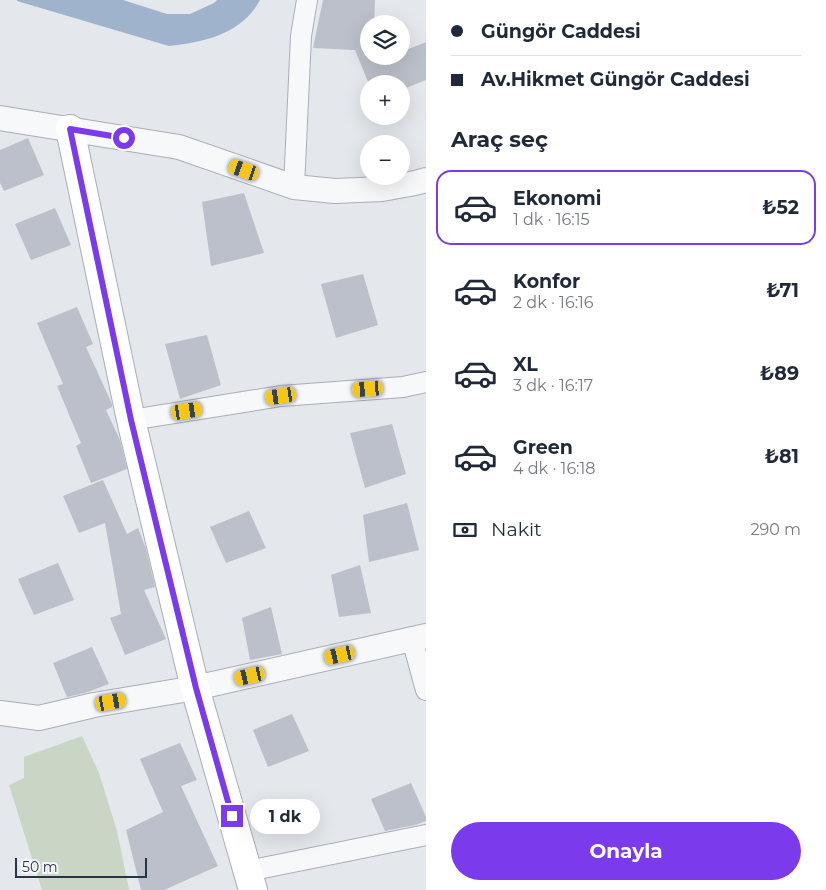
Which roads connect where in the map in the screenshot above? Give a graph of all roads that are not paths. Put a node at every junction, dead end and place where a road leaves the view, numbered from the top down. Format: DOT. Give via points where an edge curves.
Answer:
graph roads {
  1 [pos="307,0"];
  2 [pos="0,118"];
  3 [pos="70,129"];
  4 [pos="426,180"];
  5 [pos="294,187"];
  6 [pos="426,382"];
  7 [pos="131,420"];
  8 [pos="419,637"];
  9 [pos="196,688"];
  10 [pos="426,690"];
  11 [pos="0,713"];
  12 [pos="426,835"];
  13 [pos="250,881"];
  1 -- 5 [label="street" via="301,36"];
  2 -- 3 [label="street"];
  3 -- 5 [label="street" via="179,147"];
  3 -- 7 [label="main road"];
  4 -- 5 [label="street" via="382,189 335,191"];
  6 -- 7 [label="street" via="403,387 281,396"];
  7 -- 9 [label="main road"];
  8 -- 9 [label="street"];
  8 -- 10 [label="street"];
  9 -- 11 [label="street" via="39,718"];
  9 -- 13 [label="main road"];
  12 -- 13 [label="street"];
}
